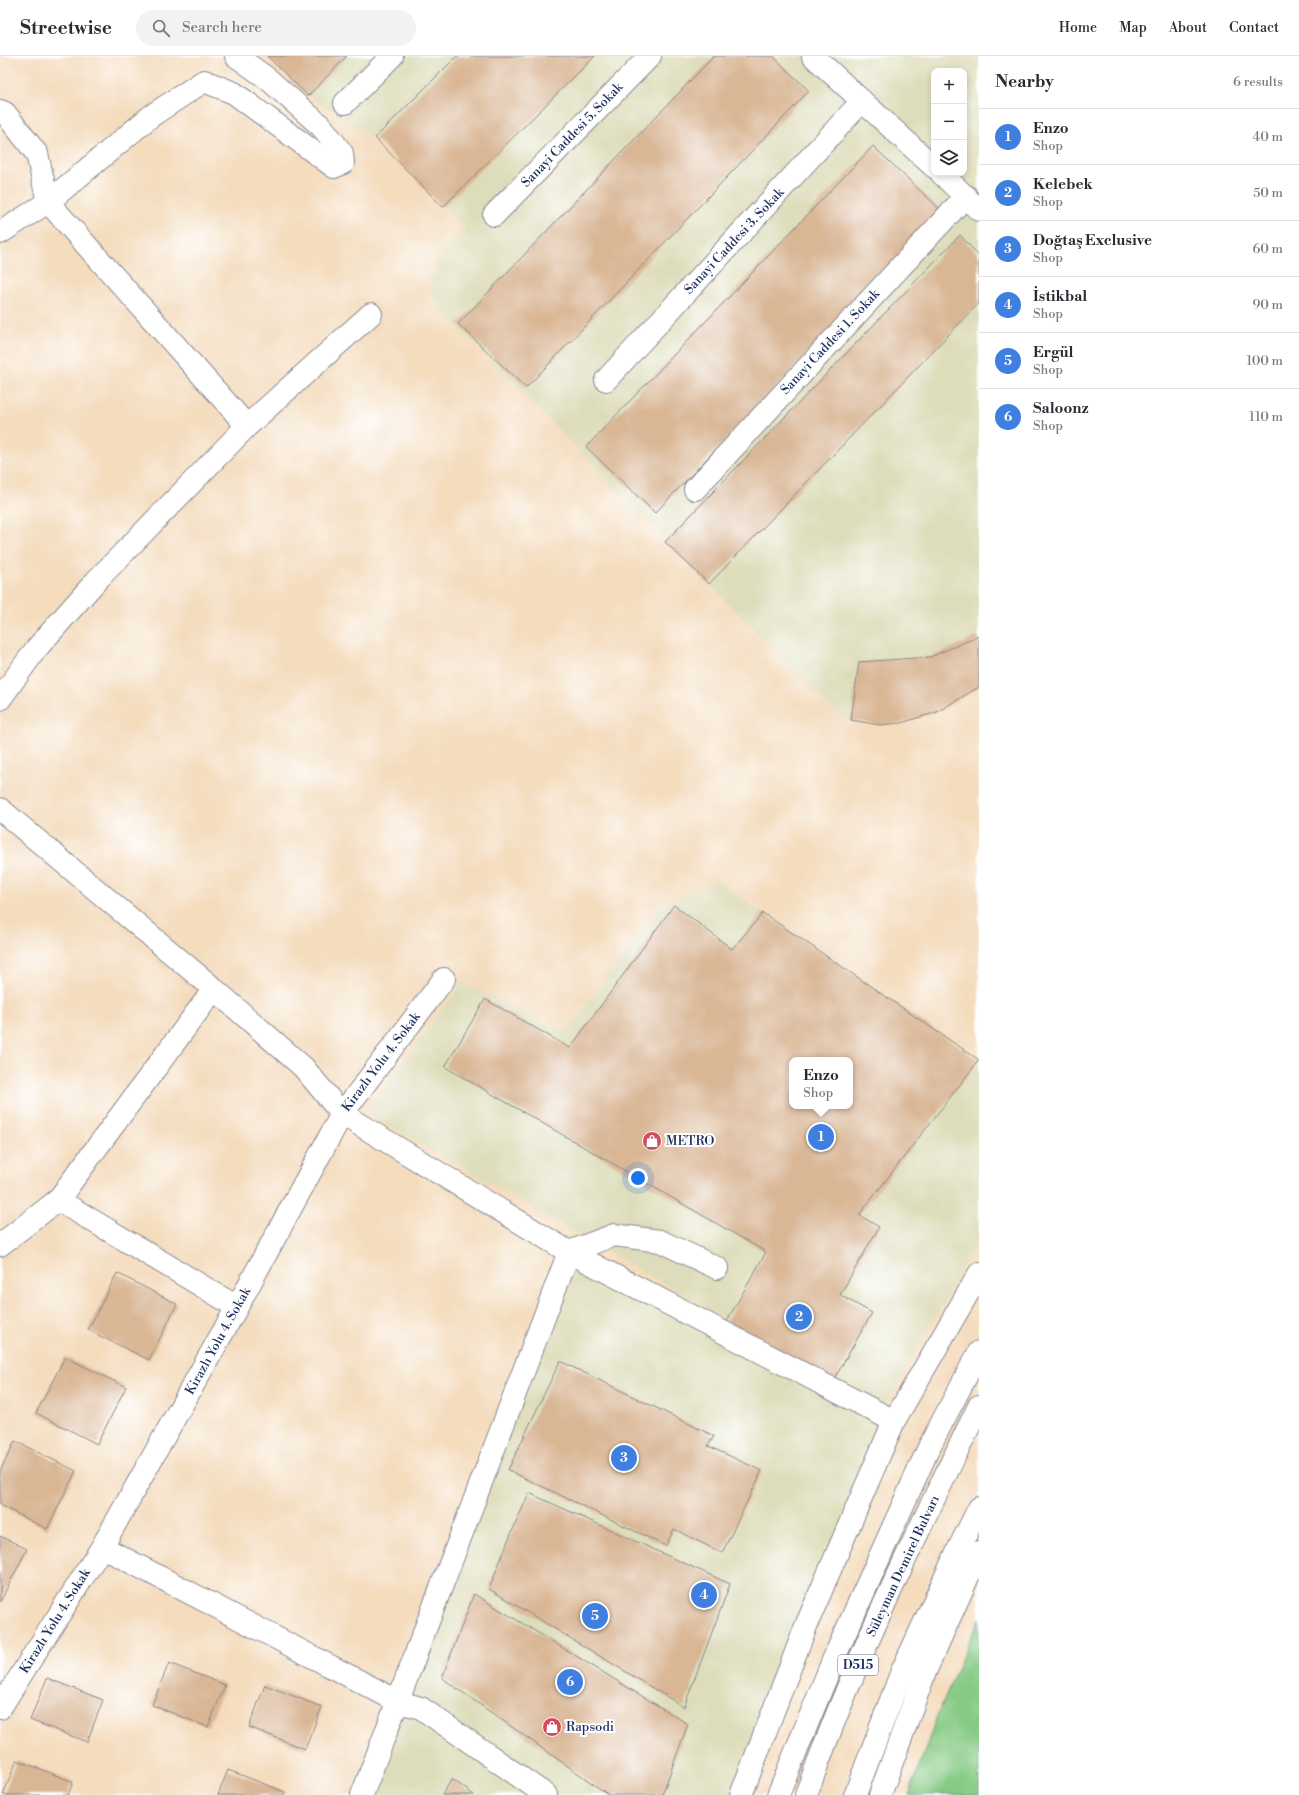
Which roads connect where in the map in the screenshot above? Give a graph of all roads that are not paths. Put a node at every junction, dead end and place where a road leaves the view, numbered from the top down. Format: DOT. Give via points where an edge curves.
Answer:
graph roads {
  1 [pos="236,56"];
  2 [pos="392,56"];
  3 [pos="650,56"];
  4 [pos="814,56"];
  5 [pos="862,101"];
  6 [pos="345,103"];
  7 [pos="0,111"];
  8 [pos="931,164"];
  9 [pos="944,176"];
  10 [pos="48,202"];
  11 [pos="972,203"];
  12 [pos="494,215"];
  13 [pos="0,233"];
  14 [pos="371,314"];
  15 [pos="606,380"];
  16 [pos="247,426"];
  17 [pos="695,488"];
  18 [pos="0,699"];
  19 [pos="0,809"];
  20 [pos="444,979"];
  21 [pos="214,989"];
  22 [pos="342,1114"];
  23 [pos="58,1200"];
  24 [pos="0,1245"];
  25 [pos="569,1252"];
  26 [pos="717,1268"];
  27 [pos="979,1274"];
  28 [pos="237,1307"];
  29 [pos="979,1352"];
  30 [pos="979,1406"];
  31 [pos="894,1421"];
  32 [pos="979,1508"];
  33 [pos="102,1547"];
  34 [pos="979,1552"];
  35 [pos="399,1702"];
  36 [pos="0,1708"];
  37 [pos="362,1795"];
  38 [pos="546,1795"];
  39 [pos="741,1795"];
  40 [pos="778,1795"];
  41 [pos="806,1795"];
  42 [pos="855,1795"];
  43 [pos="880,1795"];
  1 -- 10 [label="main road" via="268,79 322,128 342,153 343,163 334,167 234,93 204,81 151,116"];
  2 -- 6 [label="main road"];
  3 -- 12 [label="main road, Sanayi Caddesi 5. Sokak"];
  4 -- 5 [label="main road"];
  5 -- 8 [label="main road"];
  5 -- 15 [label="main road, Sanayi Caddesi 3. Sokak"];
  7 -- 10 [label="main road" via="5,113 37,154"];
  9 -- 11 [label="main road"];
  10 -- 13 [label="main road"];
  10 -- 16 [label="main road"];
  11 -- 17 [label="main road, Sanayi Caddesi 1. Sokak"];
  14 -- 16 [label="main road"];
  16 -- 18 [label="main road" via="96,581 36,649"];
  19 -- 21 [label="main road"];
  20 -- 22 [label="main road, Kirazlı Yolu 4. Sokak"];
  21 -- 22 [label="main road" via="303,1068"];
  21 -- 23 [label="main road"];
  22 -- 25 [label="main road"];
  22 -- 28 [label="main road, Kirazlı Yolu 4. Sokak"];
  23 -- 24 [label="main road"];
  23 -- 28 [label="main road"];
  25 -- 26 [label="main road" via="614,1235 660,1241"];
  25 -- 31 [label="main road"];
  25 -- 35 [label="main road"];
  27 -- 31 [label="main road"];
  28 -- 33 [label="main road, Kirazlı Yolu 4. Sokak"];
  29 -- 40 [label="main road" via="930,1445 834,1658"];
  30 -- 41 [label="main road, Süleyman Demirel Bulvarı / D515" via="896,1579"];
  31 -- 39 [label="main road" via="808,1621"];
  32 -- 42 [label="main road" via="902,1671"];
  33 -- 35 [label="main road"];
  33 -- 36 [label="main road, Kirazlı Yolu 4. Sokak"];
  34 -- 43 [label="main road" via="925,1672"];
  35 -- 37 [label="main road"];
  35 -- 38 [label="main road" via="421,1708"];
}
